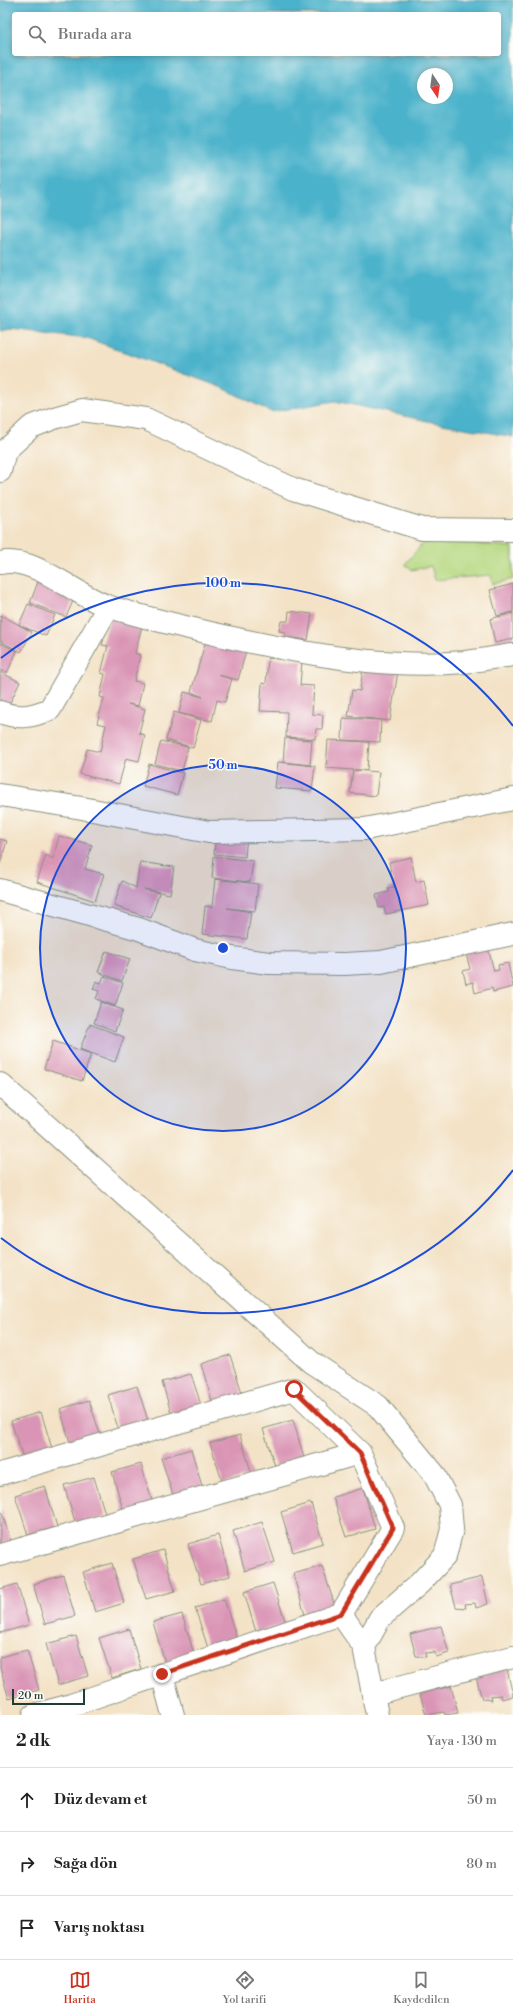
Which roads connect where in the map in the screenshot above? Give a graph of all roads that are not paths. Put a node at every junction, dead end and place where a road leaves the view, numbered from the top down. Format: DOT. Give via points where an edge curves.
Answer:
graph roads {
  1 [pos="0,471"];
  2 [pos="513,530"];
  3 [pos="0,563"];
  4 [pos="108,607"];
  5 [pos="513,654"];
  6 [pos="0,712"];
  7 [pos="0,795"];
  8 [pos="513,799"];
  9 [pos="0,890"];
  10 [pos="513,934"];
  11 [pos="0,1084"];
  12 [pos="360,1453"];
  13 [pos="0,1474"];
  14 [pos="0,1555"];
  15 [pos="341,1614"];
  16 [pos="364,1647"];
  17 [pos="513,1657"];
  18 [pos="162,1674"];
  19 [pos="375,1705"];
  20 [pos="72,1710"];
  21 [pos="34,1715"];
  22 [pos="173,1715"];
  1 -- 2 [label="street" via="5,451 31,427 82,410 146,419 293,489 422,529"];
  3 -- 4 [label="street" via="13,562 34,567"];
  4 -- 5 [label="street" via="222,636 288,650 333,656 412,663 465,662"];
  4 -- 6 [label="street" via="50,709 24,717 13,717"];
  7 -- 8 [label="street" via="209,832 365,829"];
  9 -- 10 [label="street" via="139,929 195,950 269,963 381,962"];
  11 -- 16 [label="street" via="311,1362 378,1406 434,1474 450,1505 452,1529 445,1556 380,1618"];
  12 -- 13 [label="street" via="294,1389"];
  12 -- 14 [label="street"];
  12 -- 15 [label="street" via="393,1528"];
  15 -- 16 [label="street"];
  15 -- 18 [label="street"];
  16 -- 19 [label="street"];
  17 -- 19 [label="street"];
  18 -- 20 [label="street"];
  18 -- 22 [label="street"];
  20 -- 21 [label="street"];
}
